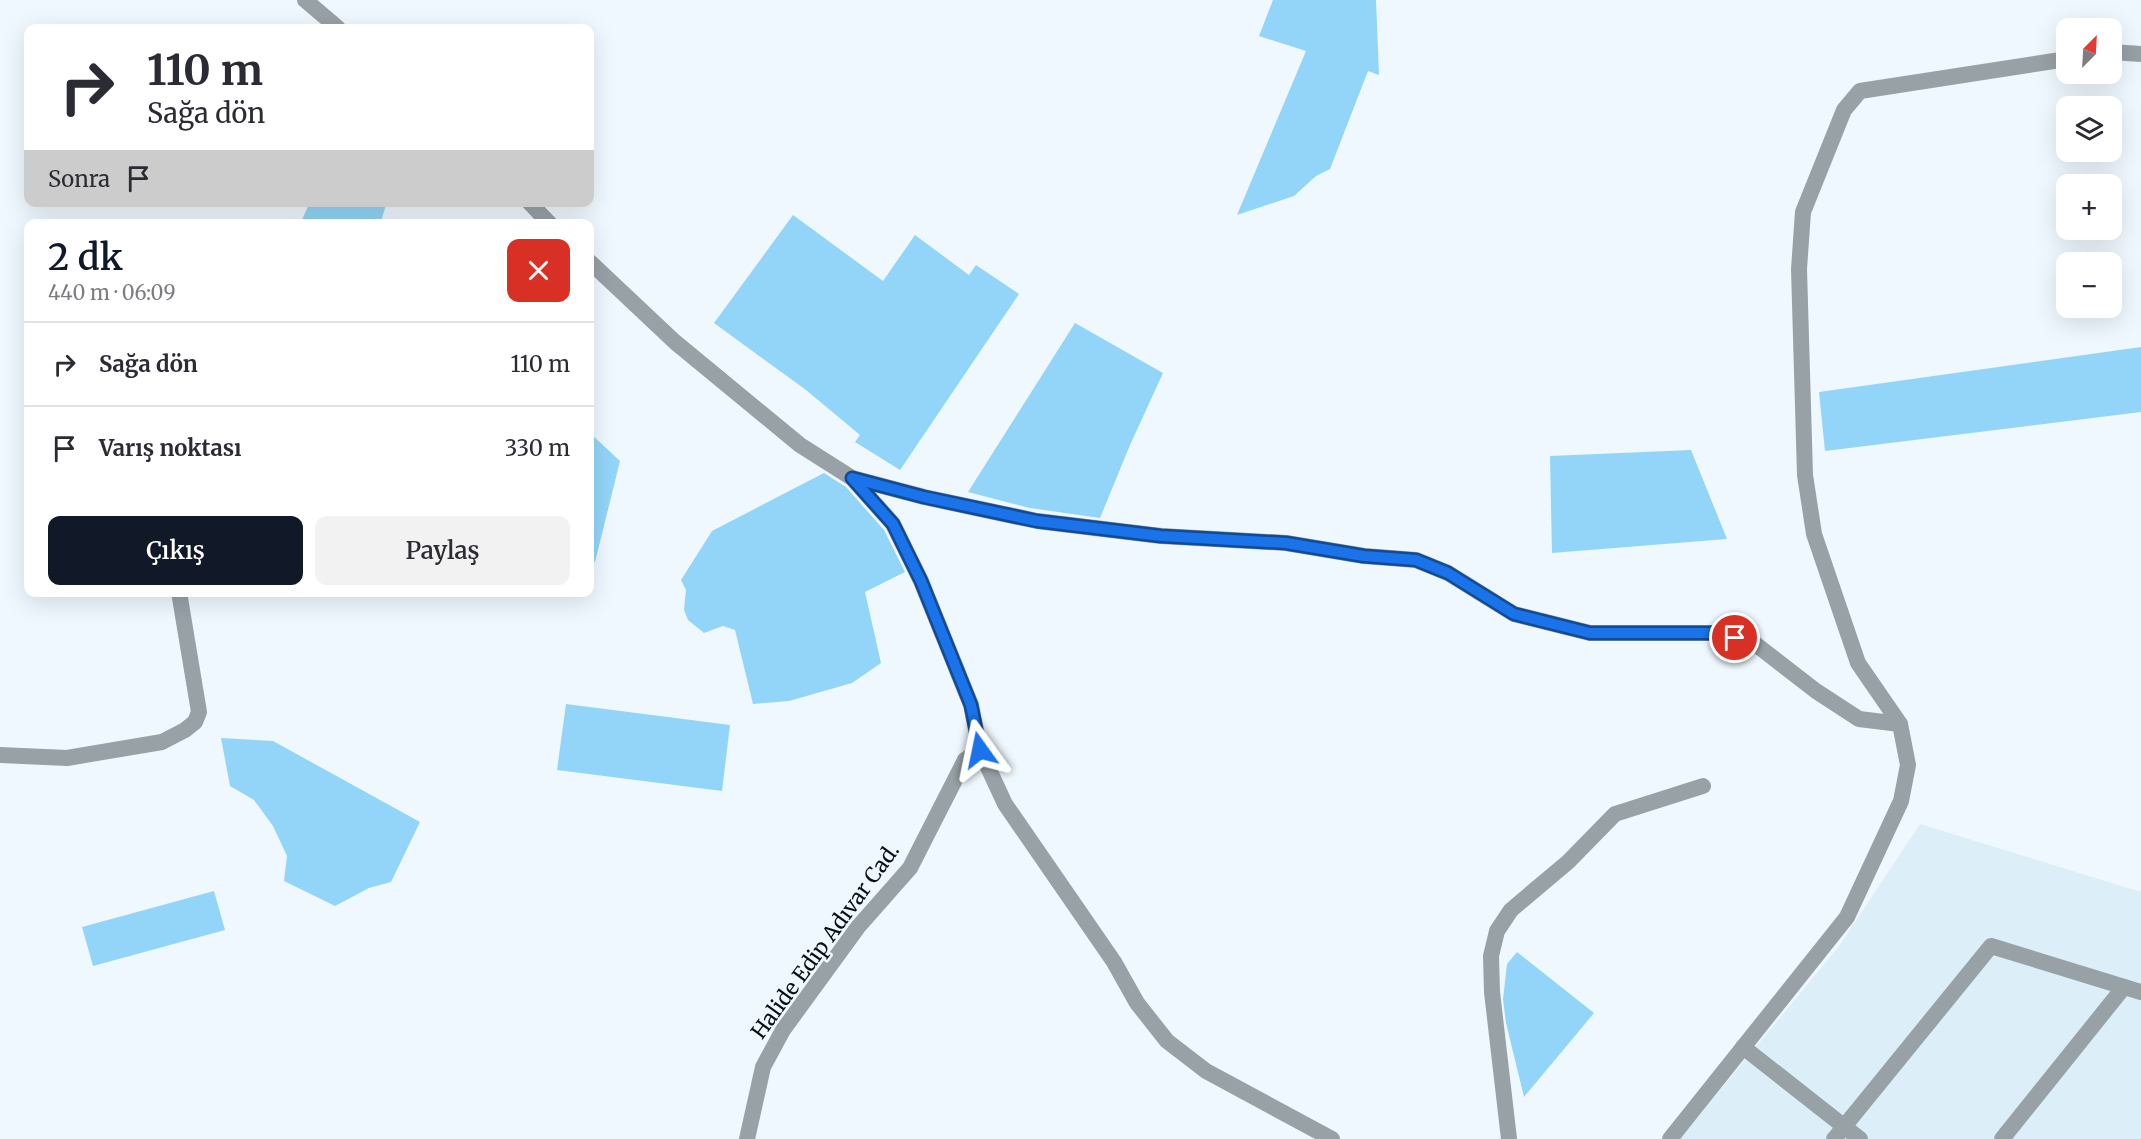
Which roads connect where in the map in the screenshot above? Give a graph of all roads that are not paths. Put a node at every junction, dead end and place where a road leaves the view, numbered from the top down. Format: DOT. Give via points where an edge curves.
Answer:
graph roads {
  1 [pos="305,0"];
  2 [pos="333,24"];
  3 [pos="2122,53"];
  4 [pos="2141,54"];
  5 [pos="2056,61"];
  6 [pos="534,207"];
  7 [pos="545,219"];
  8 [pos="594,265"];
  9 [pos="852,478"];
  10 [pos="180,597"];
  11 [pos="1900,724"];
  12 [pos="980,750"];
  13 [pos="0,755"];
  14 [pos="1703,786"];
  15 [pos="2124,987"];
  16 [pos="2141,992"];
  17 [pos="1743,1047"];
  18 [pos="1839,1133"];
  19 [pos="747,1139"];
  20 [pos="1332,1139"];
  21 [pos="1509,1139"];
  22 [pos="1670,1139"];
  23 [pos="1860,1139"];
  24 [pos="2002,1139"];
  1 -- 2 [label="street"];
  3 -- 4 [label="street"];
  5 -- 11 [label="street" via="1860,91 1844,110 1803,212 1799,269 1805,474 1814,534 1858,663"];
  6 -- 7 [label="street"];
  8 -- 9 [label="street" via="675,342 800,445"];
  9 -- 11 [label="street" via="1037,521 1161,536 1286,543 1416,560 1448,573 1514,614 1590,633 1715,633 1754,643 1858,720"];
  9 -- 12 [label="street" via="893,524 921,581 971,705"];
  10 -- 13 [label="street" via="199,712 195,722 162,741 67,758"];
  11 -- 17 [label="street" via="1908,765 1901,801 1847,917"];
  12 -- 19 [label="street, Halide Edip Adıvar Cad." via="964,760 910,868 858,927 783,1030 763,1067"];
  12 -- 20 [label="street" via="1005,804 1114,962 1137,1003 1167,1041 1206,1071"];
  14 -- 21 [label="street" via="1615,814 1568,862 1511,910 1497,931 1491,956 1492,992"];
  15 -- 16 [label="street"];
  15 -- 18 [label="street" via="1991,946"];
  15 -- 24 [label="street"];
  17 -- 18 [label="street"];
  17 -- 22 [label="street"];
  18 -- 23 [label="street"];
}
